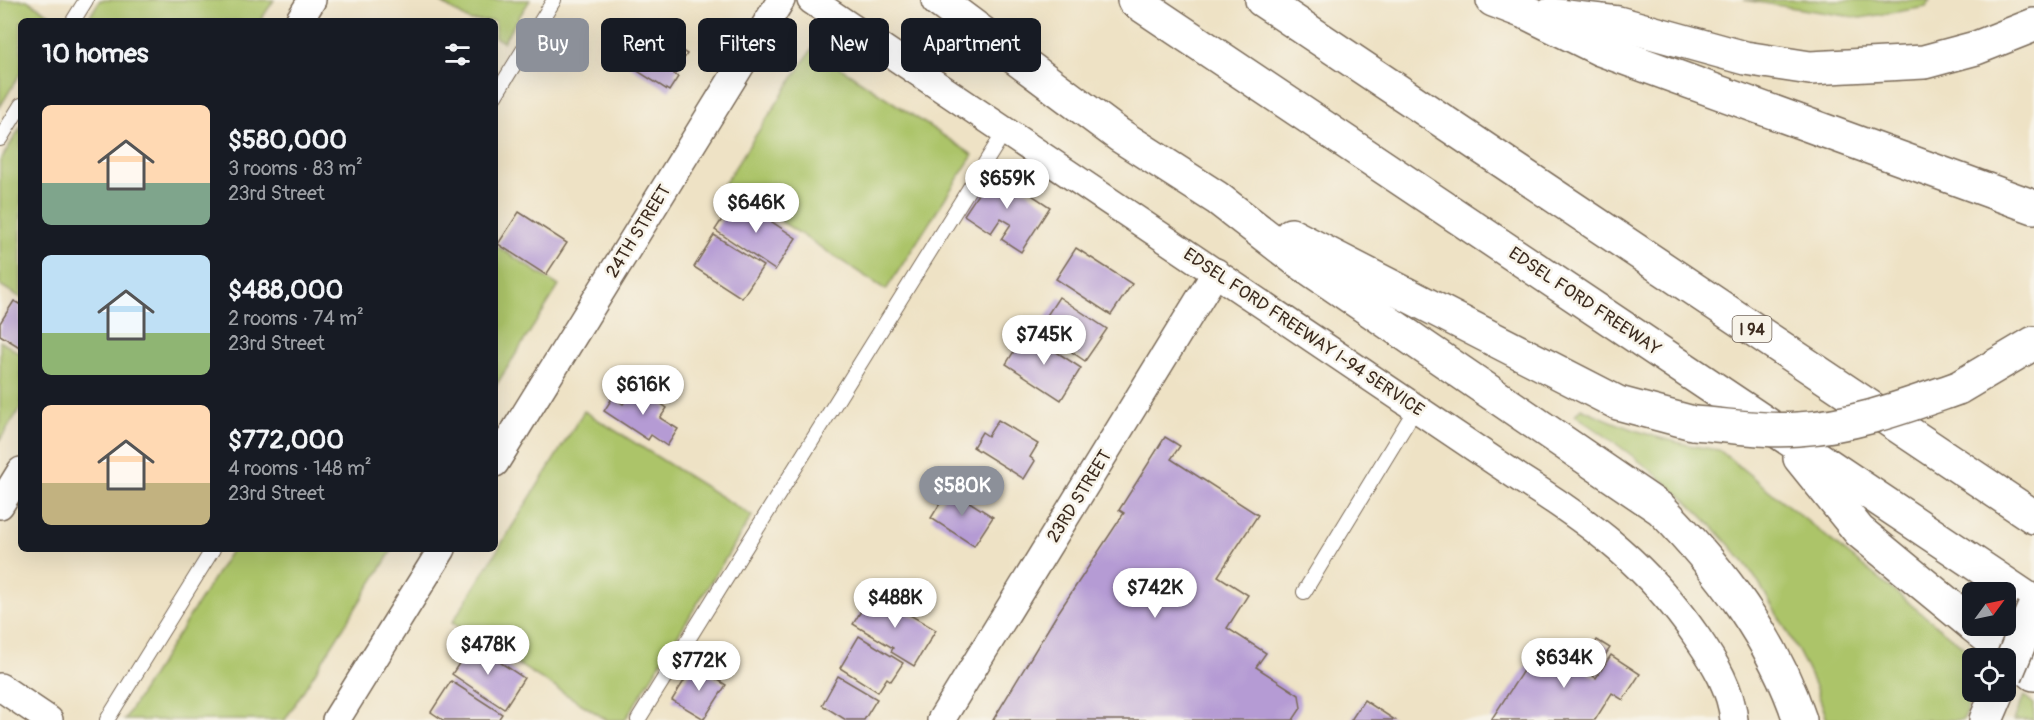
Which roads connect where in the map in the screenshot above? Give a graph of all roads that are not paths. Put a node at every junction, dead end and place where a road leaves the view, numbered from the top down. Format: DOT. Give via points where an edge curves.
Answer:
graph roads {
  1 [pos="86,0"];
  2 [pos="312,0"];
  3 [pos="554,0"];
  4 [pos="781,0"];
  5 [pos="811,0"];
  6 [pos="938,0"];
  7 [pos="1134,0"];
  8 [pos="1262,0"];
  9 [pos="1493,0"];
  10 [pos="1527,13"];
  11 [pos="75,18"];
  12 [pos="301,18"];
  13 [pos="2034,25"];
  14 [pos="498,91"];
  15 [pos="18,110"];
  16 [pos="1005,131"];
  17 [pos="0,139"];
  18 [pos="1217,198"];
  19 [pos="2034,207"];
  20 [pos="1216,272"];
  21 [pos="2034,343"];
  22 [pos="1416,408"];
  23 [pos="1780,433"];
  24 [pos="498,458"];
  25 [pos="18,476"];
  26 [pos="0,505"];
  27 [pos="2020,505"];
  28 [pos="2034,517"];
  29 [pos="211,552"];
  30 [pos="440,552"];
  31 [pos="1304,592"];
  32 [pos="2034,603"];
  33 [pos="2034,608"];
  34 [pos="1962,616"];
  35 [pos="1987,636"];
  36 [pos="2016,651"];
  37 [pos="2034,674"];
  38 [pos="0,687"];
  39 [pos="1994,702"];
  40 [pos="49,720"];
  41 [pos="107,720"];
  42 [pos="336,720"];
  43 [pos="638,720"];
  44 [pos="941,720"];
  45 [pos="1734,720"];
  46 [pos="1800,720"];
  47 [pos="1986,720"];
  1 -- 11 [label="lane"];
  2 -- 12 [label="street"];
  3 -- 14 [label="lane"];
  4 -- 24 [label="street, 24TH STREET"];
  5 -- 16 [label="street, EDSEL FORD FREEWAY I-94 SERVICE"];
  6 -- 18 [label="highway" via="1119,135"];
  7 -- 23 [label="highway, EDSEL FORD FREEWAY"];
  8 -- 27 [label="highway, I 94"];
  9 -- 10 [label="highway"];
  10 -- 13 [label="highway" via="1618,23 1745,58 1810,69 1924,62 1976,48"];
  10 -- 19 [label="highway" via="1600,48"];
  15 -- 17 [label="lane"];
  16 -- 20 [label="street, EDSEL FORD FREEWAY I-94 SERVICE"];
  16 -- 43 [label="lane"];
  18 -- 21 [label="highway, bridge" via="1618,403 1693,423 1796,430 1834,426 1958,388"];
  18 -- 46 [label="highway" via="1297,260 1661,509 1701,549 1735,594 1772,655"];
  20 -- 22 [label="street, EDSEL FORD FREEWAY I-94 SERVICE"];
  20 -- 44 [label="street, 23RD STREET"];
  22 -- 31 [label="lane"];
  22 -- 45 [label="street, EDSEL FORD FREEWAY I-94 SERVICE" via="1578,514 1620,548 1658,586 1706,651 1732,698"];
  23 -- 32 [label="highway, EDSEL FORD FREEWAY"];
  23 -- 34 [label="highway" via="1859,531"];
  25 -- 26 [label="street"];
  27 -- 28 [label="highway, I 94"];
  29 -- 41 [label="lane"];
  30 -- 42 [label="street"];
  33 -- 36 [label="highway, bridge"];
  35 -- 37 [label="highway"];
  38 -- 40 [label="street"];
  39 -- 47 [label="highway"];
}
